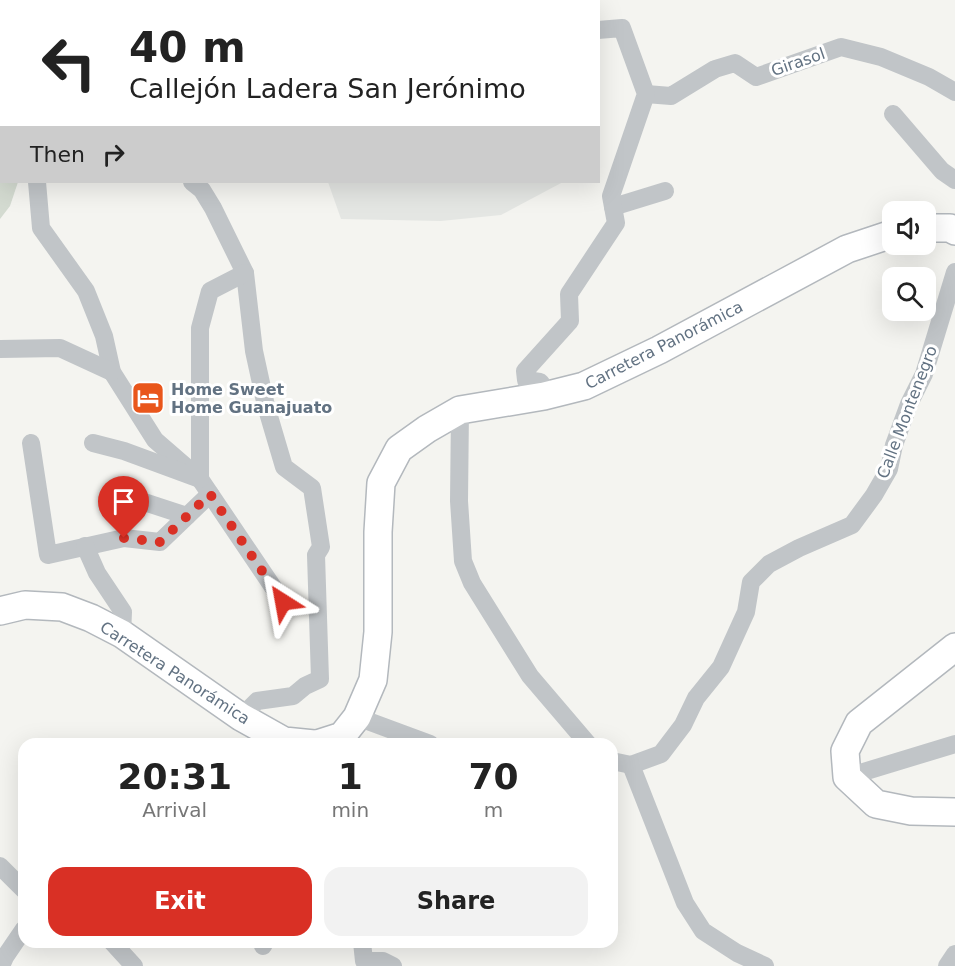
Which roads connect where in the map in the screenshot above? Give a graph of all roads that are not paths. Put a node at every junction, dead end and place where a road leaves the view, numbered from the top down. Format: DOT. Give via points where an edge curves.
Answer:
graph roads {
  1 [pos="600,30"];
  2 [pos="955,92"];
  3 [pos="646,94"];
  4 [pos="893,114"];
  5 [pos="955,180"];
  6 [pos="37,183"];
  7 [pos="193,183"];
  8 [pos="665,191"];
  9 [pos="613,207"];
  10 [pos="936,228"];
  11 [pos="955,231"];
  12 [pos="882,237"];
  13 [pos="955,272"];
  14 [pos="245,273"];
  15 [pos="0,349"];
  16 [pos="112,372"];
  17 [pos="544,396"];
  18 [pos="460,410"];
  19 [pos="31,443"];
  20 [pos="93,443"];
  21 [pos="205,487"];
  22 [pos="132,498"];
  23 [pos="187,516"];
  24 [pos="85,546"];
  25 [pos="283,602"];
  26 [pos="0,611"];
  27 [pos="122,634"];
  28 [pos="955,647"];
  29 [pos="241,717"];
  30 [pos="334,737"];
  31 [pos="279,738"];
  32 [pos="575,738"];
  33 [pos="955,744"];
  34 [pos="618,762"];
  35 [pos="631,765"];
  36 [pos="847,777"];
  37 [pos="955,812"];
  38 [pos="0,866"];
  39 [pos="18,884"];
  40 [pos="18,938"];
  41 [pos="118,948"];
  42 [pos="363,948"];
  43 [pos="955,954"];
  44 [pos="1,966"];
  45 [pos="134,966"];
  46 [pos="393,966"];
  47 [pos="765,966"];
  48 [pos="947,966"];
  1 -- 3 [label="street" via="622,28"];
  2 -- 3 [label="street, Girasol" via="882,57 841,48 756,77 735,63 715,69 671,96"];
  3 -- 9 [label="street" via="611,196"];
  4 -- 5 [label="street" via="942,171"];
  6 -- 16 [label="street" via="41,228 86,291 104,336"];
  7 -- 14 [label="street" via="213,207"];
  8 -- 9 [label="street"];
  9 -- 17 [label="street" via="616,223 569,294 570,321 525,371 526,380 540,381"];
  10 -- 11 [label="street"];
  12 -- 17 [label="street, Carretera Panorámica" via="847,249 584,386"];
  13 -- 35 [label="street, Calle Montenegro" via="924,374 909,404 889,469 874,495 852,525 768,564 751,582 746,612 721,667 696,698 683,725 661,754"];
  14 -- 21 [label="street" via="210,291 200,328"];
  14 -- 29 [label="street" via="254,351 284,467 312,488 321,547 315,555 320,679 293,696 257,701"];
  15 -- 16 [label="street" via="60,348"];
  16 -- 21 [label="street" via="155,440"];
  17 -- 18 [label="street, Carretera Panorámica"];
  18 -- 30 [label="street, Carretera Panorámica" via="399,449 381,483 378,632 373,680"];
  18 -- 32 [label="street" via="463,561 472,583 530,676"];
  19 -- 24 [label="street" via="48,555"];
  20 -- 21 [label="street" via="124,451"];
  21 -- 23 [label="street"];
  21 -- 25 [label="street"];
  22 -- 23 [label="street"];
  23 -- 24 [label="street" via="160,542 124,538"];
  24 -- 27 [label="street" via="97,573 123,612"];
  26 -- 27 [label="street, Carretera Panorámica" via="25,605 62,607"];
  27 -- 29 [label="street, Carretera Panorámica"];
  28 -- 36 [label="street" via="859,723 845,751"];
  29 -- 31 [label="street, Carretera Panorámica"];
  33 -- 36 [label="street"];
  34 -- 35 [label="street"];
  35 -- 47 [label="street" via="684,903 703,931 737,954"];
  36 -- 37 [label="street" via="876,804 911,811"];
  38 -- 39 [label="street"];
  40 -- 44 [label="street"];
  41 -- 45 [label="street"];
  42 -- 46 [label="street" via="364,960"];
  43 -- 48 [label="street"];
}
